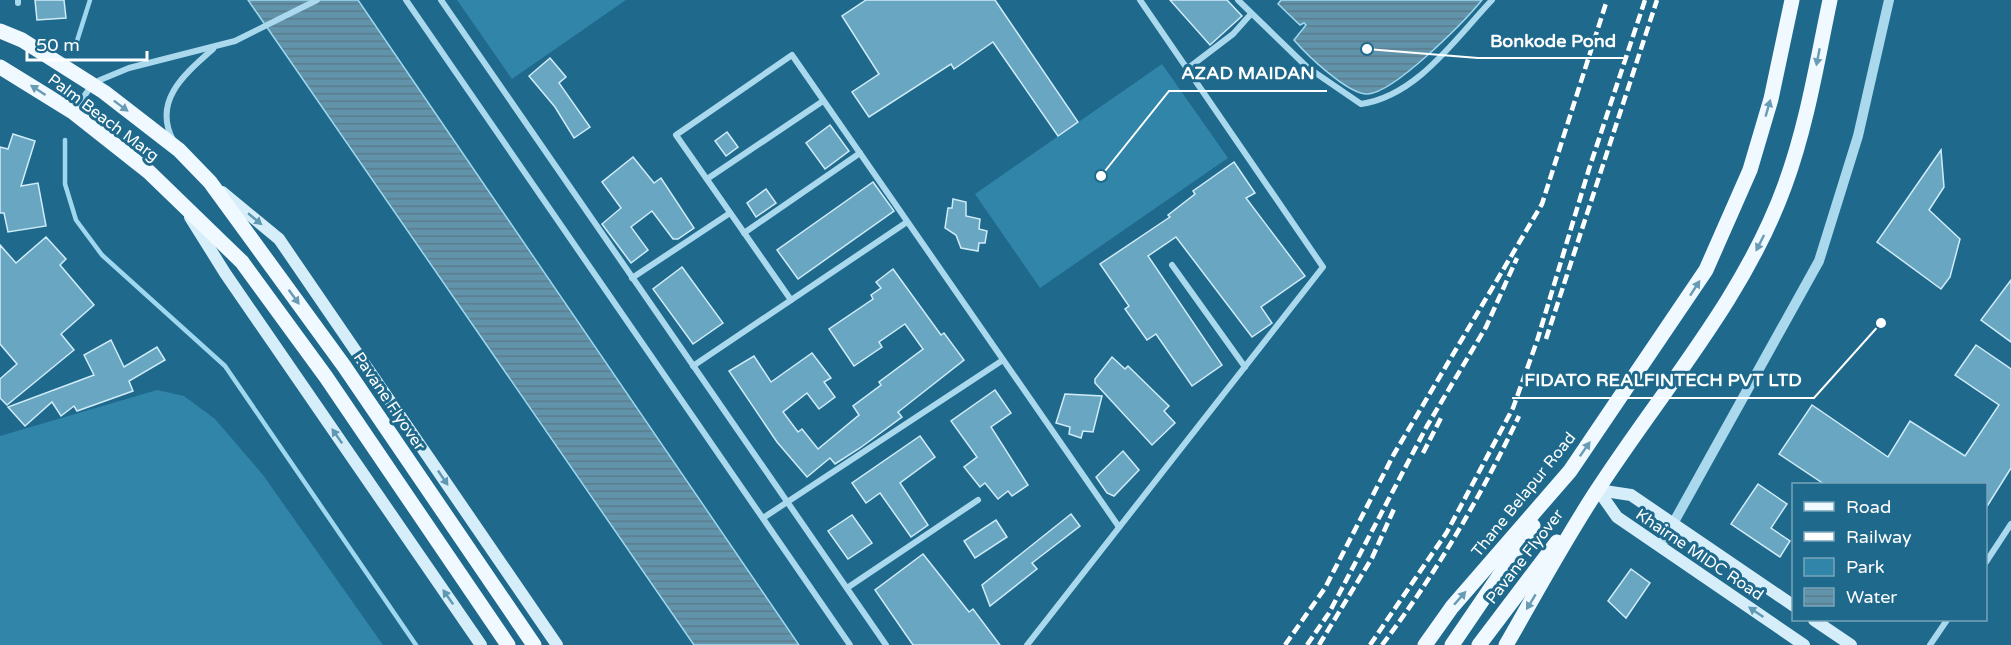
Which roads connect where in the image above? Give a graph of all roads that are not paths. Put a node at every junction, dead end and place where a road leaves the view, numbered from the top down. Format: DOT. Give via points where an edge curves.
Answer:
graph roads {
  1 [pos="317,0"];
  2 [pos="406,0"];
  3 [pos="441,0"];
  4 [pos="1140,0"];
  5 [pos="1238,0"];
  6 [pos="1492,0"];
  7 [pos="1792,0"];
  8 [pos="1830,0"];
  9 [pos="1889,0"];
  10 [pos="1250,15"];
  11 [pos="0,31"];
  12 [pos="215,47"];
  13 [pos="0,67"];
  14 [pos="1187,69"];
  15 [pos="92,85"];
  16 [pos="823,101"];
  17 [pos="73,112"];
  18 [pos="179,150"];
  19 [pos="860,153"];
  20 [pos="707,179"];
  21 [pos="210,182"];
  22 [pos="182,204"];
  23 [pos="730,213"];
  24 [pos="907,222"];
  25 [pos="744,233"];
  26 [pos="1172,265"];
  27 [pos="632,278"];
  28 [pos="791,300"];
  29 [pos="1003,360"];
  30 [pos="693,366"];
  31 [pos="1245,367"];
  32 [pos="1570,471"];
  33 [pos="1598,490"];
  34 [pos="978,500"];
  35 [pos="788,502"];
  36 [pos="763,518"];
  37 [pos="1674,524"];
  38 [pos="2011,524"];
  39 [pos="1119,528"];
  40 [pos="1660,547"];
  41 [pos="1987,560"];
  42 [pos="847,588"];
  43 [pos="1792,605"];
  44 [pos="1815,621"];
  45 [pos="1946,621"];
  46 [pos="481,645"];
  47 [pos="508,645"];
  48 [pos="534,645"];
  49 [pos="557,645"];
  50 [pos="850,645"];
  51 [pos="886,645"];
  52 [pos="1027,645"];
  53 [pos="1425,645"];
  54 [pos="1452,645"];
  55 [pos="1479,645"];
  56 [pos="1506,645"];
  57 [pos="1804,645"];
  58 [pos="1851,645"];
  59 [pos="1930,645"];
  1 -- 12 [label="street" via="253,34"];
  2 -- 36 [label="street"];
  3 -- 27 [label="street"];
  4 -- 14 [label="street"];
  5 -- 10 [label="street"];
  6 -- 10 [label="street" via="1415,81 1381,101 1361,104 1307,67"];
  32 -- 7 [label="main road, Thane Belapur Road, one-way" via="1678,314 1725,231 1750,170 1771,99"];
  8 -- 33 [label="main road, one-way" via="1808,108 1785,185 1764,235 1736,290"];
  9 -- 37 [label="street" via="1858,136 1819,261"];
  10 -- 14 [label="street" via="1233,34"];
  11 -- 15 [label="main road, Palm Beach Marg" via="22,40"];
  12 -- 15 [label="street" via="129,68"];
  12 -- 18 [label="street" via="181,76 169,98 168,123"];
  17 -- 13 [label="main road, Palm Beach Marg, one-way"];
  14 -- 31 [label="street" via="1323,267"];
  15 -- 17 [label="street"];
  15 -- 18 [label="main road, Palm Beach Marg, one-way"];
  16 -- 19 [label="street"];
  16 -- 20 [label="street"];
  16 -- 20 [label="street" via="792,55 676,135"];
  17 -- 22 [label="main road, Palm Beach Marg" via="149,172"];
  18 -- 21 [label="main road, Palm Beach Marg"];
  19 -- 24 [label="street"];
  19 -- 25 [label="street"];
  20 -- 23 [label="street"];
  21 -- 48 [label="main road, Pavane Flyover, one-way" via="344,366"];
  21 -- 49 [label="main road, one-way" via="279,239"];
  46 -- 22 [label="main road, one-way" via="225,273"];
  22 -- 47 [label="main road" via="242,262 326,377"];
  23 -- 25 [label="street"];
  23 -- 27 [label="street"];
  24 -- 28 [label="street"];
  24 -- 29 [label="street"];
  25 -- 28 [label="street"];
  26 -- 31 [label="street"];
  27 -- 30 [label="street"];
  28 -- 30 [label="street"];
  29 -- 35 [label="street"];
  29 -- 39 [label="street"];
  30 -- 35 [label="street"];
  31 -- 39 [label="street"];
  53 -- 32 [label="main road, Thane Belapur Road, one-way" via="1452,607"];
  32 -- 54 [label="main road, Pavane Flyover"];
  33 -- 37 [label="main road, Khairne MIDC Road" via="1631,495"];
  33 -- 40 [label="main road, Khairne MIDC Road" via="1617,517"];
  33 -- 55 [label="main road, Pavane Flyover"];
  33 -- 56 [label="main road, one-way"];
  34 -- 42 [label="street"];
  35 -- 36 [label="street"];
  35 -- 42 [label="street"];
  36 -- 50 [label="street"];
  37 -- 40 [label="street"];
  37 -- 43 [label="main road, Khairne MIDC Road"];
  38 -- 41 [label="street"];
  39 -- 52 [label="street"];
  57 -- 40 [label="main road, Khairne MIDC Road, one-way"];
  42 -- 51 [label="street"];
  44 -- 58 [label="main road"];
  45 -- 59 [label="street"];
}
